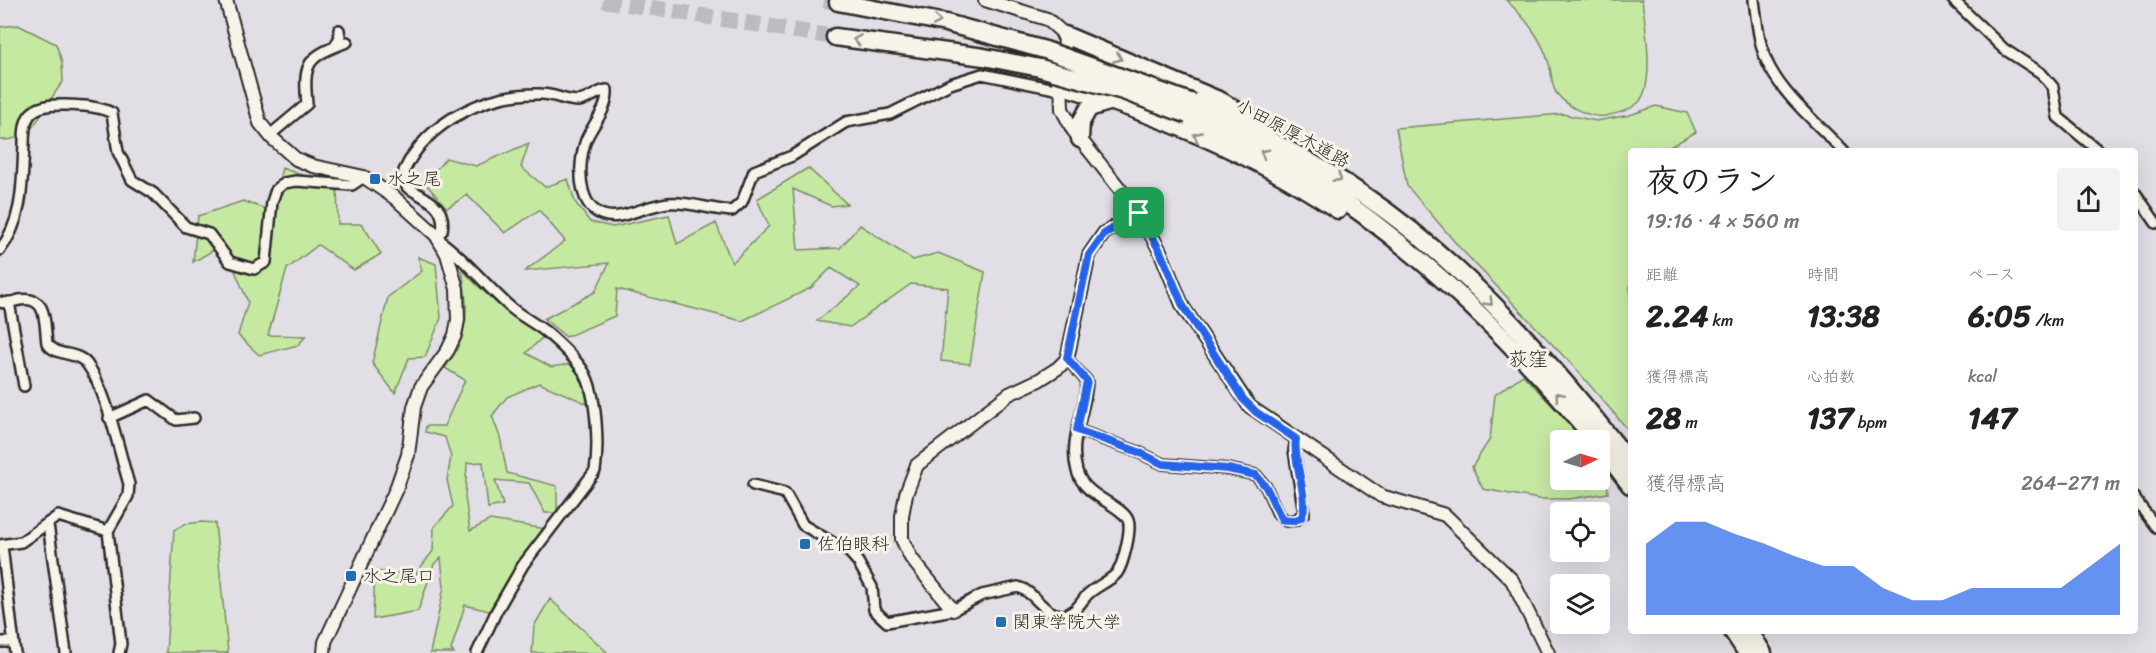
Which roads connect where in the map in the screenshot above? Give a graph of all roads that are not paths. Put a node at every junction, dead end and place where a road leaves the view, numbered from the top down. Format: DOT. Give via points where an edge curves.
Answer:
graph roads {
  1 [pos="226,0"];
  2 [pos="985,0"];
  3 [pos="1754,0"];
  4 [pos="1953,0"];
  5 [pos="838,2"];
  6 [pos="339,30"];
  7 [pos="1065,35"];
  8 [pos="835,38"];
  9 [pos="347,42"];
  10 [pos="335,46"];
  11 [pos="1060,87"];
  12 [pos="1113,101"];
  13 [pos="1191,109"];
  14 [pos="270,135"];
  15 [pos="1080,139"];
  16 [pos="1840,148"];
  17 [pos="2095,148"];
  18 [pos="1319,166"];
  19 [pos="364,177"];
  20 [pos="2138,197"];
  21 [pos="1139,213"];
  22 [pos="2156,224"];
  23 [pos="437,238"];
  24 [pos="0,250"];
  25 [pos="1462,296"];
  26 [pos="4,302"];
  27 [pos="1067,358"];
  28 [pos="24,386"];
  29 [pos="109,418"];
  30 [pos="194,418"];
  31 [pos="1077,430"];
  32 [pos="1587,430"];
  33 [pos="1296,439"];
  34 [pos="1610,459"];
  35 [pos="1628,461"];
  36 [pos="1628,482"];
  37 [pos="753,485"];
  38 [pos="2138,503"];
  39 [pos="48,524"];
  40 [pos="2156,527"];
  41 [pos="108,531"];
  42 [pos="1,545"];
  43 [pos="953,610"];
  44 [pos="1734,634"];
  45 [pos="1751,634"];
  46 [pos="0,642"];
  47 [pos="13,642"];
  48 [pos="15,653"];
  49 [pos="66,653"];
  50 [pos="119,653"];
  51 [pos="324,653"];
  52 [pos="477,653"];
  53 [pos="1548,653"];
  54 [pos="1747,653"];
  55 [pos="1763,653"];
  1 -- 14 [label="street" via="260,123"];
  2 -- 7 [label="street" via="1047,20"];
  3 -- 16 [label="street" via="1770,68"];
  4 -- 17 [label="street" via="2004,49 2041,73 2053,87 2058,117"];
  5 -- 13 [label="highway, 小田原厚木道路, one-way, bridge" via="946,23 1045,50"];
  6 -- 10 [label="street"];
  7 -- 11 [label="street"];
  7 -- 18 [label="highway, one-way" via="1221,101 1279,135"];
  13 -- 8 [label="highway, 小田原厚木道路, one-way, bridge" via="1040,68"];
  9 -- 10 [label="street"];
  10 -- 14 [label="street" via="309,62 305,79 307,104"];
  11 -- 12 [label="highway"];
  11 -- 15 [label="street" via="1062,109"];
  11 -- 23 [label="street" via="982,74 950,84 890,114 846,122 801,152 754,171 742,202 732,211 669,203 618,216 604,216 593,210 581,185 586,140 608,100 608,90 579,101 543,94 497,98 449,120 409,160 404,171 406,187 433,201 441,212 444,220"];
  12 -- 15 [label="highway" via="1089,108"];
  25 -- 12 [label="highway, one-way" via="1298,186 1199,137"];
  13 -- 18 [label="highway, 小田原厚木道路" via="1265,137"];
  25 -- 13 [label="highway, 小田原厚木道路, one-way" via="1363,214 1312,179"];
  14 -- 19 [label="street" via="296,159"];
  15 -- 21 [label="street"];
  18 -- 35 [label="highway, 小田原厚木道路, one-way" via="1420,237 1479,291 1536,350"];
  19 -- 23 [label="street" via="395,198"];
  19 -- 24 [label="street" via="352,185 284,183 276,190 272,202 266,262 248,269 230,262 209,234 186,227 153,194 132,180 118,152 112,114 82,106 41,107 29,116 25,127 22,190 16,221"];
  20 -- 22 [label="street"];
  21 -- 27 [label="street" via="1104,234 1089,255"];
  21 -- 33 [label="street" via="1183,306 1243,399"];
  23 -- 51 [label="street" via="447,254 457,289 455,335 421,387 414,407 408,455 396,489"];
  23 -- 52 [label="street" via="511,309 546,332 584,371 589,382 598,454 595,471 523,565"];
  32 -- 25 [label="highway, 小田原厚木道路, one-way"];
  26 -- 28 [label="street"];
  26 -- 29 [label="street" via="28,298 41,305 47,343 60,354 78,356 87,364"];
  27 -- 31 [label="street" via="1087,381"];
  27 -- 43 [label="street" via="1049,374 1008,394 917,465 904,505 902,539 911,558"];
  29 -- 30 [label="street" via="148,400 176,420"];
  29 -- 41 [label="street" via="129,496"];
  31 -- 33 [label="street" via="1163,464 1256,475 1286,521 1296,520 1304,513 1294,450"];
  31 -- 43 [label="street" via="1073,452 1077,474 1129,521 1123,562 1117,573 1065,615 1049,611 1018,587 987,593"];
  33 -- 53 [label="street" via="1381,496 1445,514 1512,580"];
  34 -- 36 [label="highway, 小田原厚木道路"];
  37 -- 43 [label="street" via="785,493 803,525 850,553 872,587 874,610 887,622"];
  38 -- 40 [label="street"];
  39 -- 41 [label="street" via="58,516"];
  39 -- 42 [label="street" via="21,542"];
  39 -- 49 [label="street"];
  41 -- 50 [label="street"];
  42 -- 47 [label="street"];
  44 -- 54 [label="highway"];
  45 -- 55 [label="highway"];
  46 -- 47 [label="street"];
  47 -- 48 [label="street"];
}
